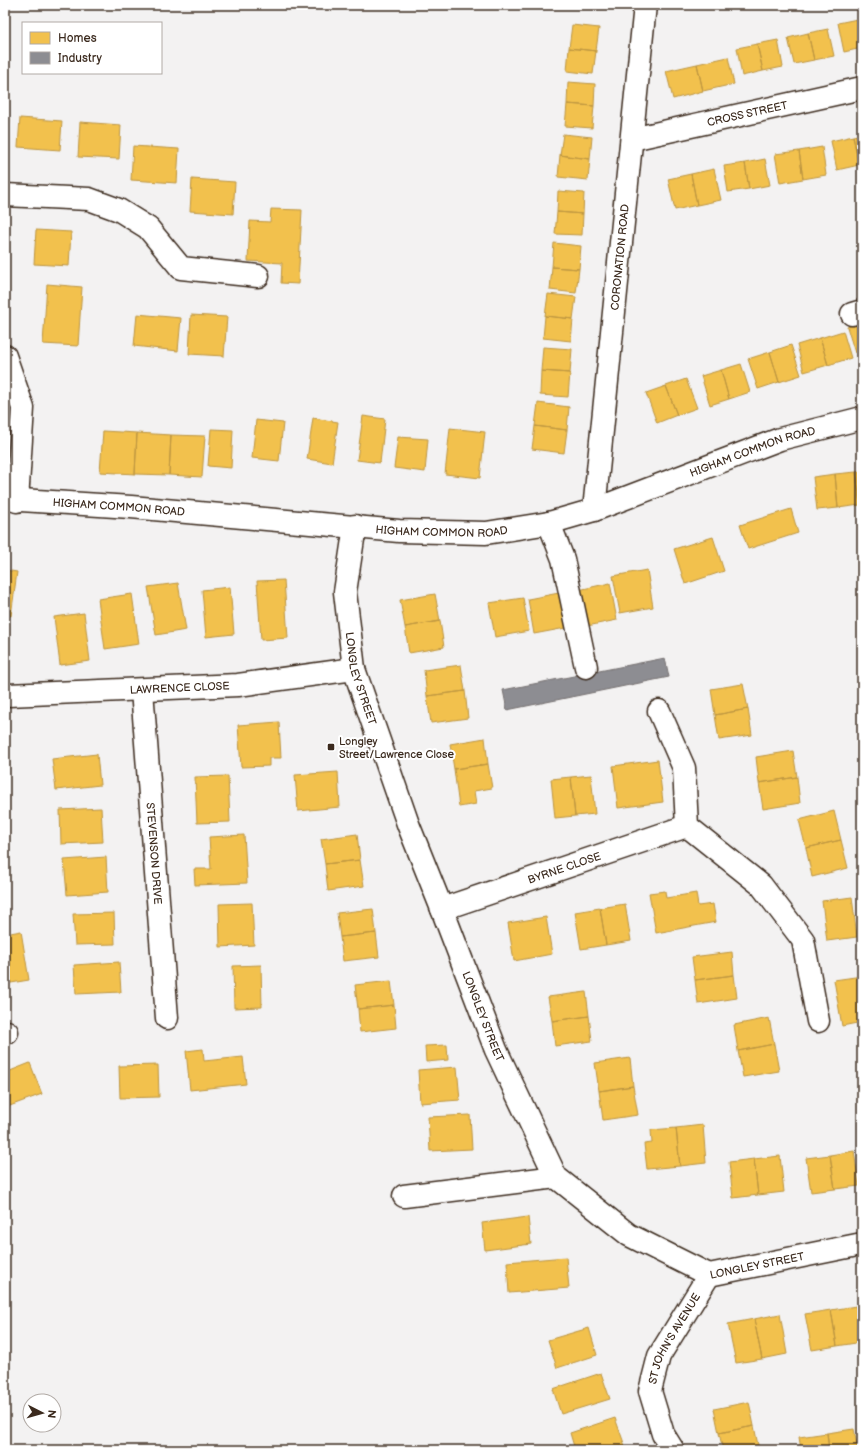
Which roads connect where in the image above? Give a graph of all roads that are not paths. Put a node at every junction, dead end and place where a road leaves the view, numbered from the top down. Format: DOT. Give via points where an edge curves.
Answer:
graph roads {
  1 [pos="645,5"];
  2 [pos="862,88"];
  3 [pos="632,139"];
  4 [pos="5,195"];
  5 [pos="258,276"];
  6 [pos="5,356"];
  7 [pos="862,418"];
  8 [pos="11,500"];
  9 [pos="594,510"];
  10 [pos="550,523"];
  11 [pos="355,526"];
  12 [pos="586,666"];
  13 [pos="354,670"];
  14 [pos="142,690"];
  15 [pos="5,694"];
  16 [pos="659,711"];
  17 [pos="687,826"];
  18 [pos="442,909"];
  19 [pos="168,1018"];
  20 [pos="818,1021"];
  21 [pos="556,1177"];
  22 [pos="404,1196"];
  23 [pos="862,1244"];
  24 [pos="709,1274"];
  25 [pos="673,1450"];
  1 -- 3 [label="street, CORONATION ROAD"];
  2 -- 3 [label="street, CROSS STREET"];
  3 -- 9 [label="street, CORONATION ROAD"];
  4 -- 5 [label="street" via="89,199 119,210 148,228 181,268"];
  6 -- 8 [label="street" via="22,408"];
  7 -- 9 [label="street, HIGHAM COMMON ROAD" via="780,439"];
  8 -- 11 [label="street, HIGHAM COMMON ROAD" via="131,507"];
  9 -- 10 [label="street, HIGHAM COMMON ROAD"];
  10 -- 11 [label="street, HIGHAM COMMON ROAD" via="486,533"];
  10 -- 12 [label="street" via="563,559"];
  11 -- 13 [label="street, LONGLEY STREET" via="345,592"];
  13 -- 14 [label="street, LAWRENCE CLOSE" via="238,685"];
  13 -- 18 [label="street, LONGLEY STREET" via="408,824"];
  14 -- 15 [label="street, LAWRENCE CLOSE"];
  14 -- 19 [label="street, STEVENSON DRIVE"];
  16 -- 17 [label="street" via="684,768"];
  17 -- 18 [label="street, BYRNE CLOSE"];
  17 -- 20 [label="street" via="761,885 803,940"];
  18 -- 21 [label="street, LONGLEY STREET" via="496,1050"];
  21 -- 22 [label="street"];
  21 -- 24 [label="street, LONGLEY STREET" via="629,1235"];
  23 -- 24 [label="street, LONGLEY STREET"];
  24 -- 25 [label="street, ST JOHN'S AVENUE" via="659,1356 650,1391 663,1434"];
}
